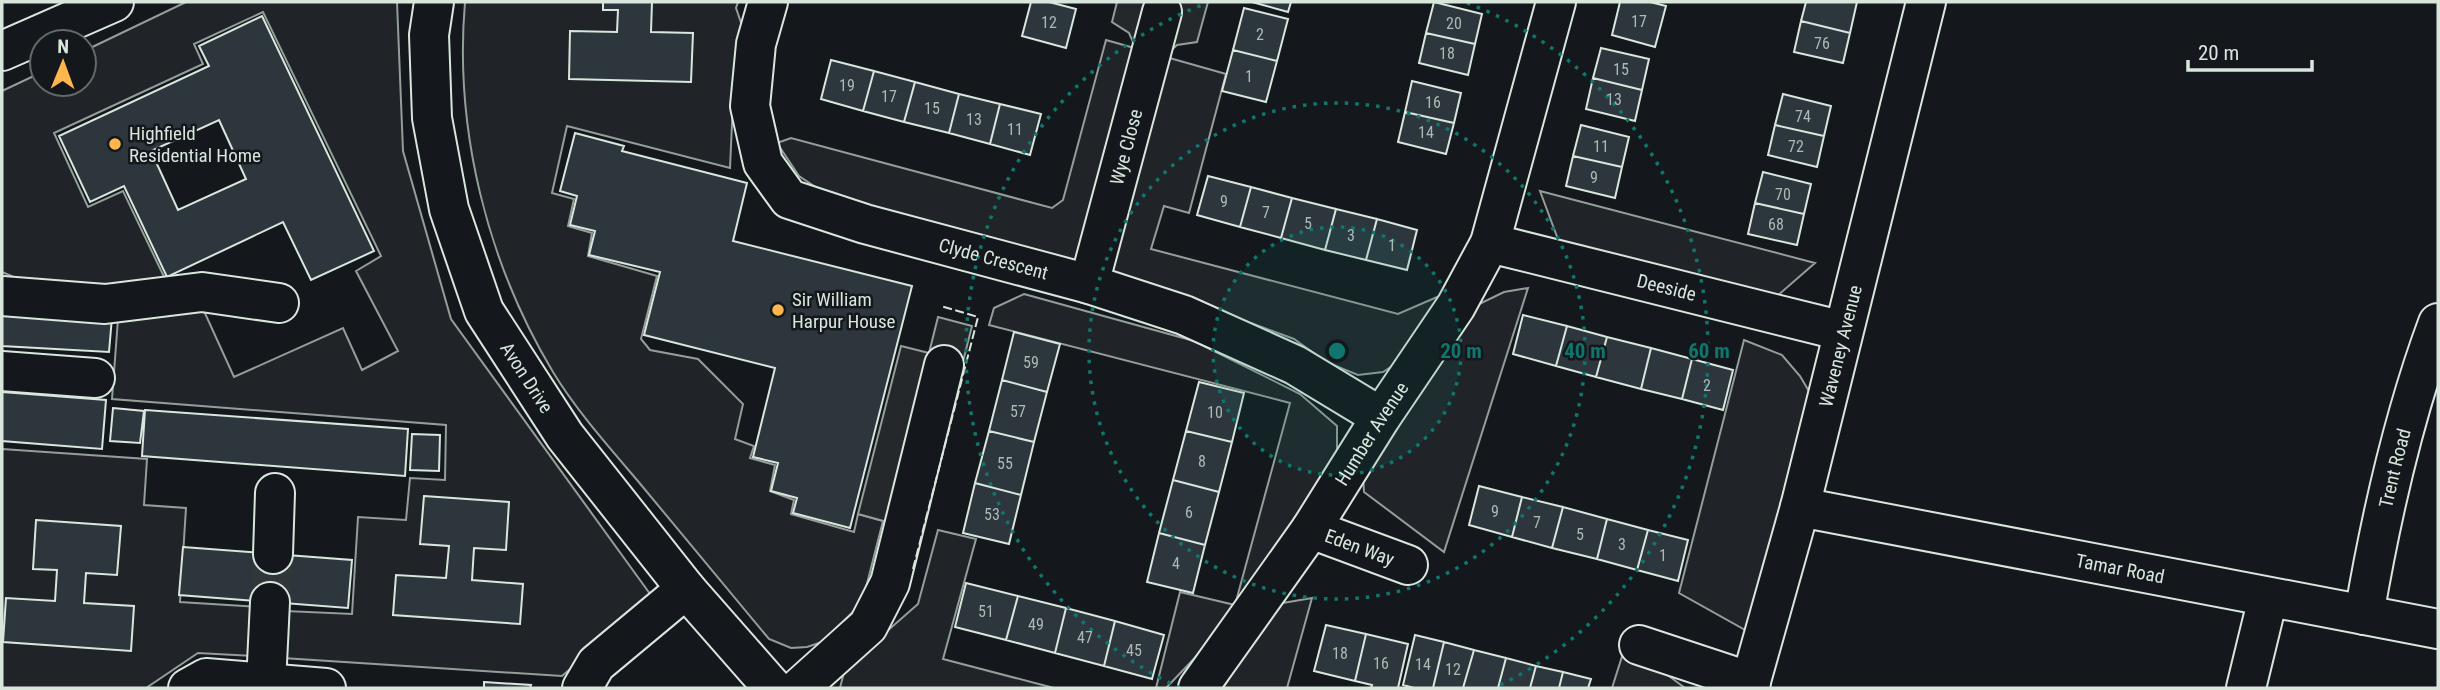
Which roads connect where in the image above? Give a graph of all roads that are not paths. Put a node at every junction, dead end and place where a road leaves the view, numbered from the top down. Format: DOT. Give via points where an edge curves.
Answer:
graph roads {
  1 [pos="114,2"];
  2 [pos="434,2"];
  3 [pos="768,2"];
  4 [pos="1556,2"];
  5 [pos="1926,2"];
  6 [pos="1162,12"];
  7 [pos="2,51"];
  8 [pos="1490,243"];
  9 [pos="1088,284"];
  10 [pos="2,296"];
  11 [pos="279,303"];
  12 [pos="2438,323"];
  13 [pos="1843,331"];
  14 [pos="944,365"];
  15 [pos="2,371"];
  16 [pos="94,378"];
  17 [pos="1381,417"];
  18 [pos="275,493"];
  19 [pos="1800,507"];
  20 [pos="1311,529"];
  21 [pos="272,554"];
  22 [pos="1408,565"];
  23 [pos="686,589"];
  24 [pos="2268,598"];
  25 [pos="270,602"];
  26 [pos="2364,615"];
  27 [pos="2438,629"];
  28 [pos="1639,645"];
  29 [pos="266,683"];
  30 [pos="1750,685"];
  31 [pos="188,688"];
  32 [pos="326,688"];
  33 [pos="582,688"];
  34 [pos="773,688"];
  35 [pos="799,688"];
  36 [pos="1198,688"];
  37 [pos="2246,688"];
  1 -- 7 [label="street"];
  2 -- 23 [label="street, Avon Drive" via="429,35 432,118 449,209 484,311 565,436"];
  3 -- 9 [label="street, Clyde Crescent" via="756,44 750,106 763,163 789,199"];
  4 -- 8 [label="street, Humber Avenue"];
  5 -- 13 [label="street, Waveney Avenue"];
  6 -- 9 [label="street, Wye Close"];
  8 -- 13 [label="street, Deeside"];
  8 -- 17 [label="street, Humber Avenue" via="1456,306"];
  9 -- 17 [label="street, Clyde Crescent" via="1184,315 1295,365"];
  10 -- 11 [label="street" via="105,304 202,292"];
  12 -- 26 [label="street, Trent Road" via="2418,376 2379,530"];
  13 -- 19 [label="street, Waveney Avenue"];
  14 -- 35 [label="street" via="890,583 868,626"];
  15 -- 16 [label="street"];
  17 -- 20 [label="street, Humber Avenue"];
  18 -- 21 [label="street"];
  19 -- 24 [label="street, Tamar Road"];
  19 -- 30 [label="street, Waveney Avenue"];
  20 -- 22 [label="street, Eden Way"];
  20 -- 36 [label="street, Humber Avenue"];
  23 -- 33 [label="street" via="596,664"];
  23 -- 34 [label="street, Avon Drive"];
  24 -- 26 [label="street, Tamar Road"];
  24 -- 37 [label="street"];
  25 -- 29 [label="street"];
  26 -- 27 [label="street, Tamar Road"];
  28 -- 30 [label="street"];
  29 -- 31 [label="street" via="206,678"];
  29 -- 32 [label="street"];
}
